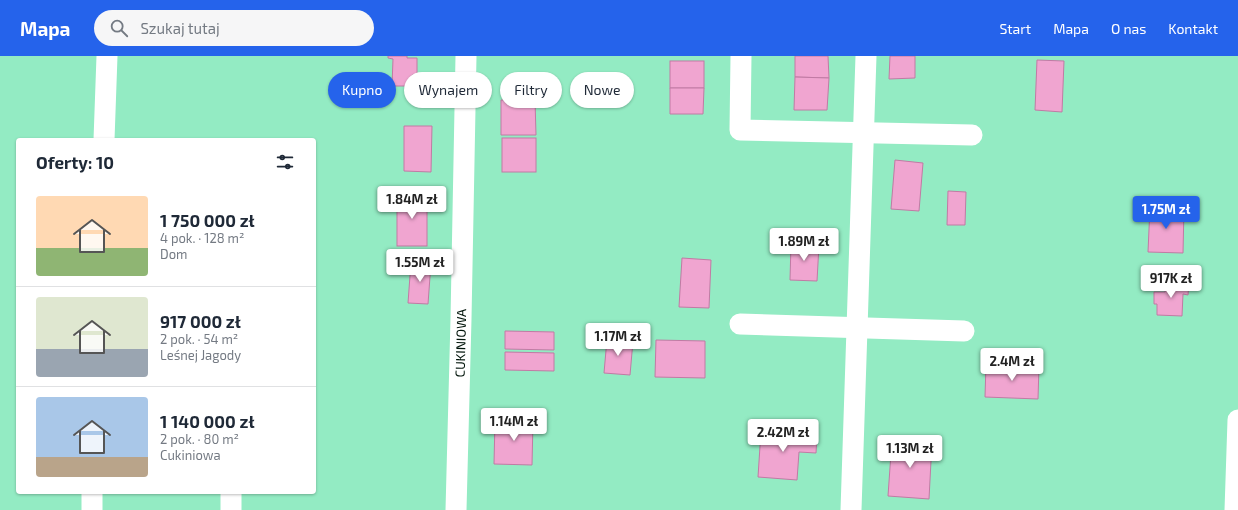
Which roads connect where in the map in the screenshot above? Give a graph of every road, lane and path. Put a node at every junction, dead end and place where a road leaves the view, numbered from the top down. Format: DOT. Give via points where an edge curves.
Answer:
graph roads {
  1 [pos="107,56"];
  2 [pos="466,56"];
  3 [pos="741,56"];
  4 [pos="866,56"];
  5 [pos="864,132"];
  6 [pos="972,134"];
  7 [pos="104,138"];
  8 [pos="740,324"];
  9 [pos="857,328"];
  10 [pos="964,332"];
  11 [pos="1238,420"];
  12 [pos="92,494"];
  13 [pos="231,494"];
  14 [pos="92,510"];
  15 [pos="231,510"];
  16 [pos="456,510"];
  17 [pos="851,510"];
  18 [pos="1235,510"];
  1 -- 7 [label="street"];
  2 -- 16 [label="street, CUKINIOWA"];
  3 -- 5 [label="street" via="740,130"];
  4 -- 5 [label="street"];
  5 -- 6 [label="street"];
  5 -- 9 [label="street"];
  8 -- 9 [label="street"];
  9 -- 10 [label="street"];
  9 -- 17 [label="street"];
  11 -- 18 [label="street"];
  12 -- 14 [label="street"];
  13 -- 15 [label="street"];
}
